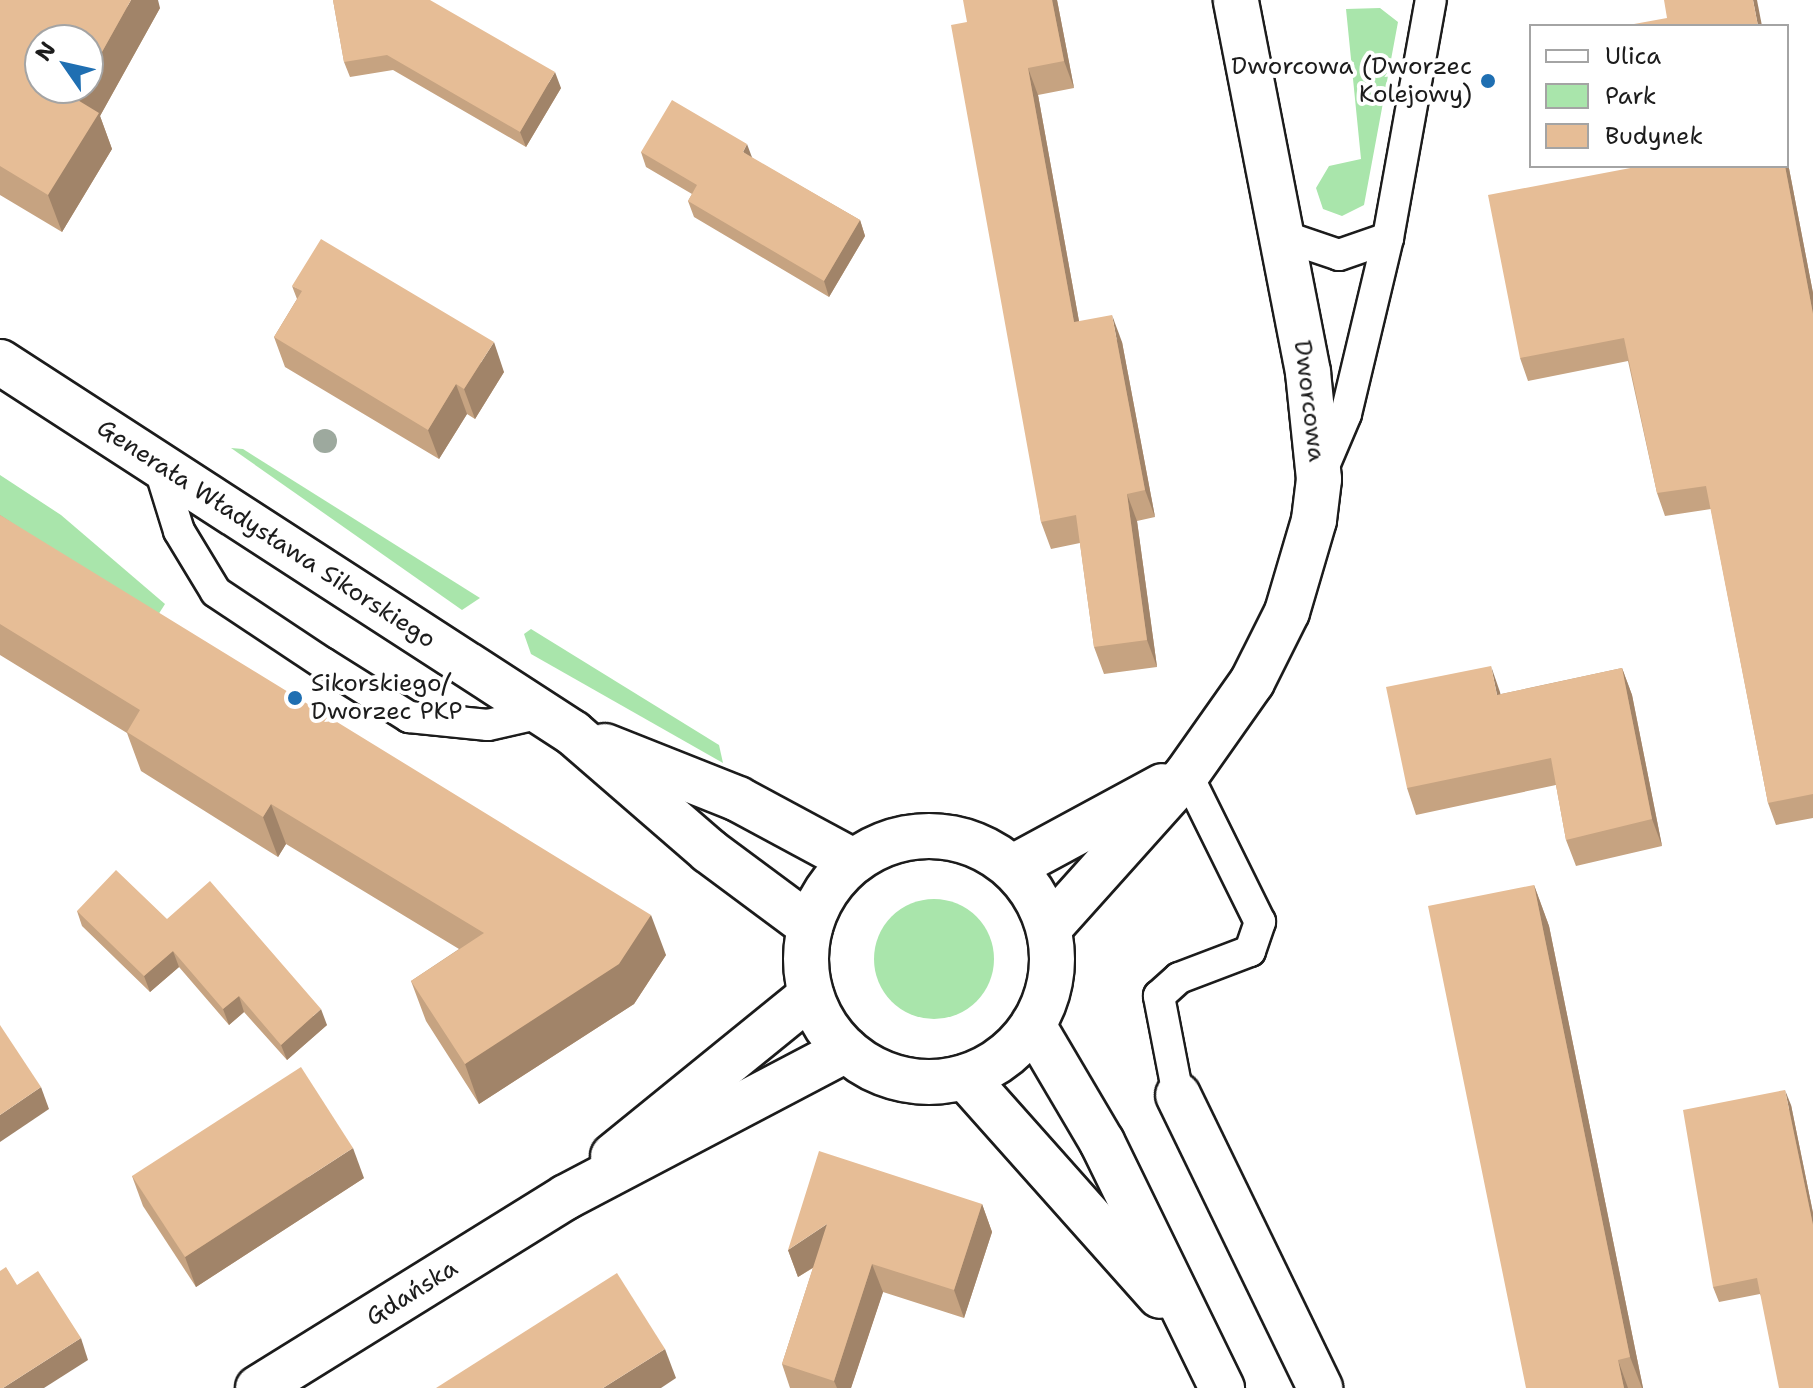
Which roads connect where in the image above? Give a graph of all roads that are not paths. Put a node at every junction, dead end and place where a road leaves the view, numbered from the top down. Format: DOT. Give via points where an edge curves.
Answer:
graph roads {
  1 [pos="1236,0"];
  2 [pos="1431,0"];
  3 [pos="1283,236"];
  4 [pos="1388,238"];
  5 [pos="0,362"];
  6 [pos="158,463"];
  7 [pos="1319,479"];
  8 [pos="557,723"];
  9 [pos="1187,774"];
  10 [pos="853,861"];
  11 [pos="1013,867"];
  12 [pos="810,926"];
  13 [pos="1049,928"];
  14 [pos="811,995"];
  15 [pos="1033,1025"];
  16 [pos="846,1050"];
  17 [pos="965,1077"];
  18 [pos="1178,1095"];
  19 [pos="566,1197"];
  20 [pos="1194,1334"];
  21 [pos="258,1388"];
  22 [pos="1222,1388"];
  23 [pos="1320,1388"];
  1 -- 3 [label="street, Dworcowa"];
  2 -- 4 [label="lane"];
  3 -- 4 [label="lane" via="1339,255"];
  3 -- 7 [label="street, Dworcowa"];
  4 -- 7 [label="lane" via="1346,414"];
  5 -- 6 [label="street, Generała Władysława Sikorskiego"];
  6 -- 8 [label="street, Generała Władysława Sikorskiego"];
  6 -- 8 [label="lane" via="179,531 216,592 323,663 409,717 488,725"];
  7 -- 9 [label="street, Dworcowa" via="1287,612 1252,682"];
  8 -- 10 [label="street, Generała Władysława Sikorskiego" via="738,799"];
  8 -- 12 [label="street, Generała Władysława Sikorskiego" via="709,851"];
  9 -- 11 [label="street, Dworcowa"];
  9 -- 13 [label="street, Dworcowa"];
  9 -- 18 [label="lane" via="1260,922 1250,951 1179,978 1159,996"];
  10 -- 11 [label="street" via="891,841 934,835 976,844"];
  10 -- 12 [label="street" via="826,890"];
  11 -- 13 [label="street"];
  12 -- 14 [label="street"];
  13 -- 15 [label="street" via="1053,962"];
  14 -- 16 [label="street"];
  14 -- 19 [label="street, Gdańska" via="732,1053"];
  15 -- 17 [label="street" via="1004,1057"];
  15 -- 20 [label="street" via="1102,1142"];
  16 -- 17 [label="street" via="902,1079"];
  16 -- 19 [label="street, Gdańska"];
  17 -- 20 [label="street"];
  18 -- 23 [label="street"];
  19 -- 21 [label="street, Gdańska"];
  20 -- 22 [label="street"];
}
